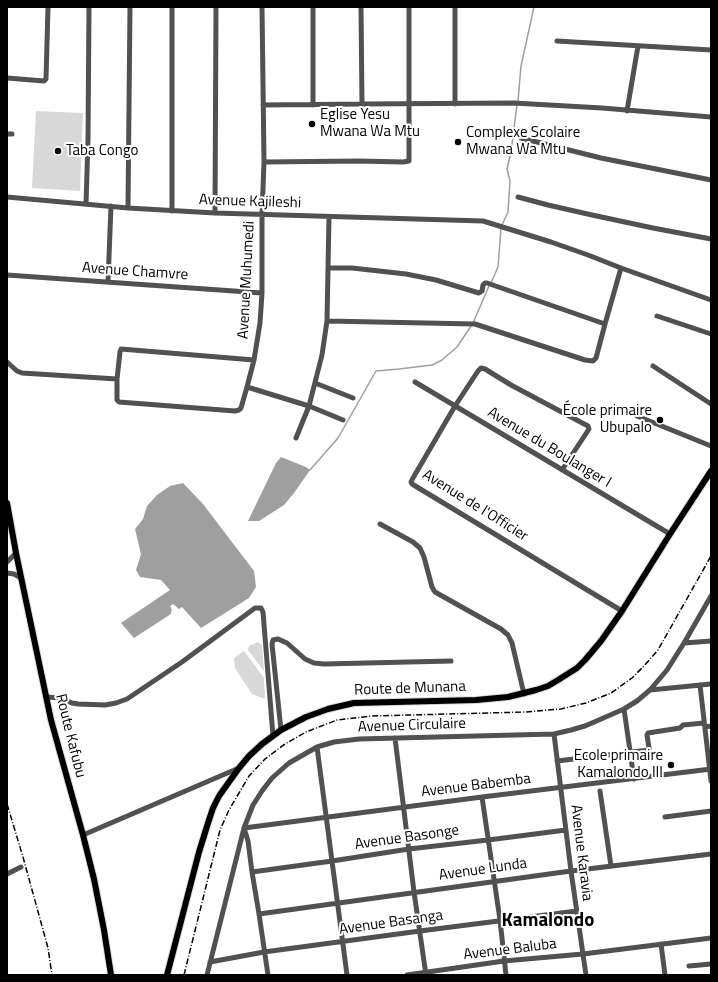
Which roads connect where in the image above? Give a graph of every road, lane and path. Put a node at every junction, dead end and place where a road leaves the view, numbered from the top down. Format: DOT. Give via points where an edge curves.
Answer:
graph roads {
  1 [pos="48,7"];
  2 [pos="89,7"];
  3 [pos="130,7"];
  4 [pos="172,7"];
  5 [pos="216,7"];
  6 [pos="262,7"];
  7 [pos="313,7"];
  8 [pos="361,7"];
  9 [pos="409,7"];
  10 [pos="455,7"];
  11 [pos="557,41"];
  12 [pos="638,46"];
  13 [pos="711,50"];
  14 [pos="7,78"];
  15 [pos="362,104"];
  16 [pos="409,104"];
  17 [pos="455,104"];
  18 [pos="263,105"];
  19 [pos="313,105"];
  20 [pos="627,111"];
  21 [pos="711,117"];
  22 [pos="521,138"];
  23 [pos="264,162"];
  24 [pos="711,180"];
  25 [pos="7,197"];
  26 [pos="518,197"];
  27 [pos="86,204"];
  28 [pos="111,206"];
  29 [pos="128,208"];
  30 [pos="172,211"];
  31 [pos="215,213"];
  32 [pos="262,215"];
  33 [pos="330,217"];
  34 [pos="711,239"];
  35 [pos="328,268"];
  36 [pos="621,268"];
  37 [pos="7,275"];
  38 [pos="108,282"];
  39 [pos="262,293"];
  40 [pos="711,300"];
  41 [pos="657,316"];
  42 [pos="327,321"];
  43 [pos="605,324"];
  44 [pos="711,334"];
  45 [pos="254,360"];
  46 [pos="7,362"];
  47 [pos="653,366"];
  48 [pos="117,379"];
  49 [pos="415,382"];
  50 [pos="315,383"];
  51 [pos="247,387"];
  52 [pos="353,398"];
  53 [pos="711,404"];
  54 [pos="309,406"];
  55 [pos="455,406"];
  56 [pos="637,416"];
  57 [pos="343,420"];
  58 [pos="296,438"];
  59 [pos="711,446"];
  60 [pos="562,470"];
  61 [pos="711,471"];
  62 [pos="7,503"];
  63 [pos="380,524"];
  64 [pos="670,534"];
  65 [pos="16,554"];
  66 [pos="7,562"];
  67 [pos="7,573"];
  68 [pos="21,578"];
  69 [pos="710,598"];
  70 [pos="622,611"];
  71 [pos="711,641"];
  72 [pos="684,643"];
  73 [pos="451,661"];
  74 [pos="711,684"];
  75 [pos="700,685"];
  76 [pos="650,690"];
  77 [pos="524,694"];
  78 [pos="46,697"];
  79 [pos="624,709"];
  80 [pos="705,725"];
  81 [pos="711,726"];
  82 [pos="281,730"];
  83 [pos="554,734"];
  84 [pos="273,736"];
  85 [pos="395,738"];
  86 [pos="317,747"];
  87 [pos="630,752"];
  88 [pos="557,761"];
  89 [pos="239,768"];
  90 [pos="710,769"];
  91 [pos="634,779"];
  92 [pos="711,781"];
  93 [pos="560,788"];
  94 [pos="600,791"];
  95 [pos="482,797"];
  96 [pos="404,808"];
  97 [pos="711,811"];
  98 [pos="665,816"];
  99 [pos="327,818"];
  100 [pos="244,828"];
  101 [pos="566,830"];
  102 [pos="83,835"];
  103 [pos="488,840"];
  104 [pos="409,849"];
  105 [pos="711,854"];
  106 [pos="332,861"];
  107 [pos="611,866"];
  108 [pos="21,867"];
  109 [pos="571,871"];
  110 [pos="252,872"];
  111 [pos="7,874"];
  112 [pos="494,881"];
  113 [pos="414,892"];
  114 [pos="337,903"];
  115 [pos="577,911"];
  116 [pos="260,914"];
  117 [pos="500,920"];
  118 [pos="420,931"];
  119 [pos="711,938"];
  120 [pos="342,941"];
  121 [pos="662,944"];
  122 [pos="264,952"];
  123 [pos="583,954"];
  124 [pos="504,961"];
  125 [pos="210,962"];
  126 [pos="711,964"];
  127 [pos="689,966"];
  128 [pos="426,974"];
  129 [pos="111,975"];
  130 [pos="168,975"];
  131 [pos="207,975"];
  132 [pos="268,975"];
  133 [pos="347,975"];
  134 [pos="408,975"];
  135 [pos="506,975"];
  136 [pos="586,975"];
  137 [pos="665,975"];
  1 -- 14 [label="street" via="46,79 44,81"];
  2 -- 27 [label="street"];
  3 -- 29 [label="street"];
  4 -- 30 [label="street"];
  5 -- 31 [label="street"];
  6 -- 18 [label="street, Avenue Muhumedi"];
  7 -- 19 [label="street"];
  8 -- 15 [label="street"];
  9 -- 16 [label="street"];
  10 -- 17 [label="street"];
  11 -- 12 [label="street"];
  12 -- 13 [label="street"];
  12 -- 20 [label="street"];
  15 -- 16 [label="street"];
  15 -- 19 [label="street"];
  16 -- 17 [label="street"];
  16 -- 23 [label="street" via="408,162"];
  17 -- 20 [label="street" via="514,103"];
  18 -- 19 [label="street"];
  18 -- 23 [label="street, Avenue Muhumedi"];
  20 -- 21 [label="street"];
  22 -- 24 [label="street" via="601,158"];
  23 -- 32 [label="street, Avenue Muhumedi"];
  25 -- 27 [label="street, Avenue Kajileshi"];
  26 -- 34 [label="street"];
  27 -- 28 [label="street, Avenue Kajileshi"];
  28 -- 29 [label="street, Avenue Kajileshi"];
  28 -- 38 [label="street"];
  29 -- 30 [label="street, Avenue Kajileshi"];
  30 -- 31 [label="street, Avenue Kajileshi"];
  31 -- 32 [label="street, Avenue Kajileshi"];
  32 -- 33 [label="street, Avenue Kajileshi"];
  32 -- 39 [label="street, Avenue Muhumedi"];
  33 -- 35 [label="street"];
  33 -- 36 [label="street, Avenue Kajileshi" via="483,221"];
  35 -- 42 [label="street"];
  35 -- 43 [label="street" via="406,274 479,293 487,283"];
  36 -- 40 [label="street, Avenue Kajileshi"];
  36 -- 43 [label="street"];
  37 -- 38 [label="street, Avenue Chamvre"];
  38 -- 39 [label="street, Avenue Chamvre"];
  39 -- 45 [label="street, Avenue Muhumedi"];
  41 -- 44 [label="street"];
  42 -- 43 [label="street" via="475,324 592,361 596,358"];
  42 -- 50 [label="street"];
  45 -- 48 [label="street" via="121,349"];
  45 -- 51 [label="street, Avenue Muhumedi"];
  46 -- 48 [label="street" via="22,373"];
  47 -- 53 [label="street"];
  48 -- 51 [label="street, Avenue Muhumedi" via="118,401 235,411 241,408"];
  49 -- 55 [label="street, Avenue du Boulanger I"];
  50 -- 52 [label="street"];
  50 -- 54 [label="street"];
  51 -- 54 [label="street"];
  54 -- 57 [label="street"];
  54 -- 58 [label="street"];
  55 -- 60 [label="street, Avenue du Boulanger I"];
  55 -- 60 [label="street, Avenue de l'Officier" via="481,368 586,424 589,429"];
  55 -- 70 [label="street, Avenue de l'Officier" via="411,481 412,484"];
  56 -- 59 [label="street"];
  60 -- 64 [label="street, Avenue du Boulanger I"];
  61 -- 64 [label="main road, Route de Munana"];
  62 -- 65 [label="main road, Route Kafubu"];
  63 -- 77 [label="street" via="420,548 435,592 508,635"];
  64 -- 70 [label="main road, Route de Munana"];
  65 -- 66 [label="street"];
  65 -- 68 [label="main road, Route Kafubu"];
  67 -- 68 [label="street"];
  68 -- 78 [label="main road, Route Kafubu"];
  69 -- 72 [label="street, Avenue Circulaire"];
  70 -- 77 [label="main road, Route de Munana" via="601,641 577,668 548,686"];
  71 -- 72 [label="street"];
  72 -- 76 [label="street, Avenue Circulaire"];
  73 -- 82 [label="street" via="314,663 305,659 287,643 278,639 273,640"];
  74 -- 75 [label="street"];
  75 -- 76 [label="street"];
  75 -- 80 [label="street"];
  76 -- 79 [label="street, Avenue Circulaire"];
  77 -- 82 [label="main road, Route de Munana" via="476,700 354,703 306,717"];
  78 -- 84 [label="street" via="61,698 78,704 105,705 126,699 182,662 255,608 261,608"];
  78 -- 102 [label="main road, Route Kafubu"];
  79 -- 83 [label="street, Avenue Circulaire" via="585,726"];
  79 -- 87 [label="street"];
  80 -- 81 [label="street"];
  80 -- 87 [label="street" via="683,726 648,733 649,749"];
  80 -- 90 [label="street"];
  82 -- 84 [label="main road, Route de Munana"];
  83 -- 85 [label="street, Avenue Circulaire"];
  83 -- 88 [label="street, Avenue Karavia"];
  84 -- 89 [label="main road, Route de Munana"];
  85 -- 86 [label="street, Avenue Circulaire" via="340,741"];
  85 -- 96 [label="street"];
  86 -- 99 [label="street"];
  86 -- 100 [label="street, Avenue Circulaire" via="289,763 272,778 253,805"];
  87 -- 88 [label="street"];
  87 -- 91 [label="street"];
  88 -- 93 [label="street, Avenue Karavia"];
  89 -- 102 [label="street"];
  89 -- 130 [label="main road, Route de Munana" via="219,796 208,823"];
  90 -- 91 [label="street, Avenue Babemba"];
  90 -- 92 [label="street"];
  91 -- 93 [label="street, Avenue Babemba"];
  93 -- 95 [label="street, Avenue Babemba"];
  93 -- 101 [label="street, Avenue Karavia"];
  94 -- 107 [label="street"];
  95 -- 96 [label="street, Avenue Babemba"];
  95 -- 103 [label="street"];
  96 -- 99 [label="street, Avenue Babemba"];
  96 -- 104 [label="street"];
  97 -- 98 [label="street"];
  99 -- 100 [label="street, Avenue Babemba"];
  99 -- 106 [label="street"];
  100 -- 110 [label="street"];
  100 -- 125 [label="street, Avenue Circulaire"];
  101 -- 103 [label="street, Avenue Basonge"];
  101 -- 109 [label="street, Avenue Karavia"];
  102 -- 129 [label="main road, Route Kafubu" via="94,879"];
  103 -- 104 [label="street, Avenue Basonge"];
  103 -- 112 [label="street"];
  104 -- 106 [label="street, Avenue Basonge"];
  104 -- 113 [label="street"];
  105 -- 107 [label="street, Avenue Lunda"];
  106 -- 110 [label="street, Avenue Basonge"];
  106 -- 114 [label="street"];
  107 -- 109 [label="street, Avenue Lunda"];
  108 -- 111 [label="street"];
  109 -- 112 [label="street, Avenue Lunda"];
  109 -- 115 [label="street, Avenue Karavia"];
  110 -- 116 [label="street"];
  112 -- 113 [label="street, Avenue Lunda"];
  112 -- 117 [label="street"];
  113 -- 114 [label="street, Avenue Lunda"];
  113 -- 118 [label="street"];
  114 -- 116 [label="street, Avenue Lunda"];
  114 -- 120 [label="street"];
  115 -- 117 [label="street, Avenue Basanga"];
  115 -- 123 [label="street, Avenue Karavia"];
  116 -- 122 [label="street"];
  117 -- 118 [label="street, Avenue Basanga"];
  117 -- 124 [label="street"];
  118 -- 120 [label="street, Avenue Basanga"];
  118 -- 128 [label="street"];
  119 -- 121 [label="street, Avenue Baluba"];
  120 -- 122 [label="street, Avenue Basanga"];
  120 -- 133 [label="street"];
  121 -- 123 [label="street, Avenue Baluba"];
  121 -- 137 [label="street"];
  122 -- 125 [label="street, Avenue Basanga"];
  122 -- 132 [label="street"];
  123 -- 124 [label="street, Avenue Baluba"];
  123 -- 136 [label="street, Avenue Karavia"];
  124 -- 128 [label="street, Avenue Baluba"];
  124 -- 135 [label="street"];
  125 -- 131 [label="street, Avenue Circulaire"];
  126 -- 127 [label="street"];
  128 -- 134 [label="street, Avenue Baluba"];
}
